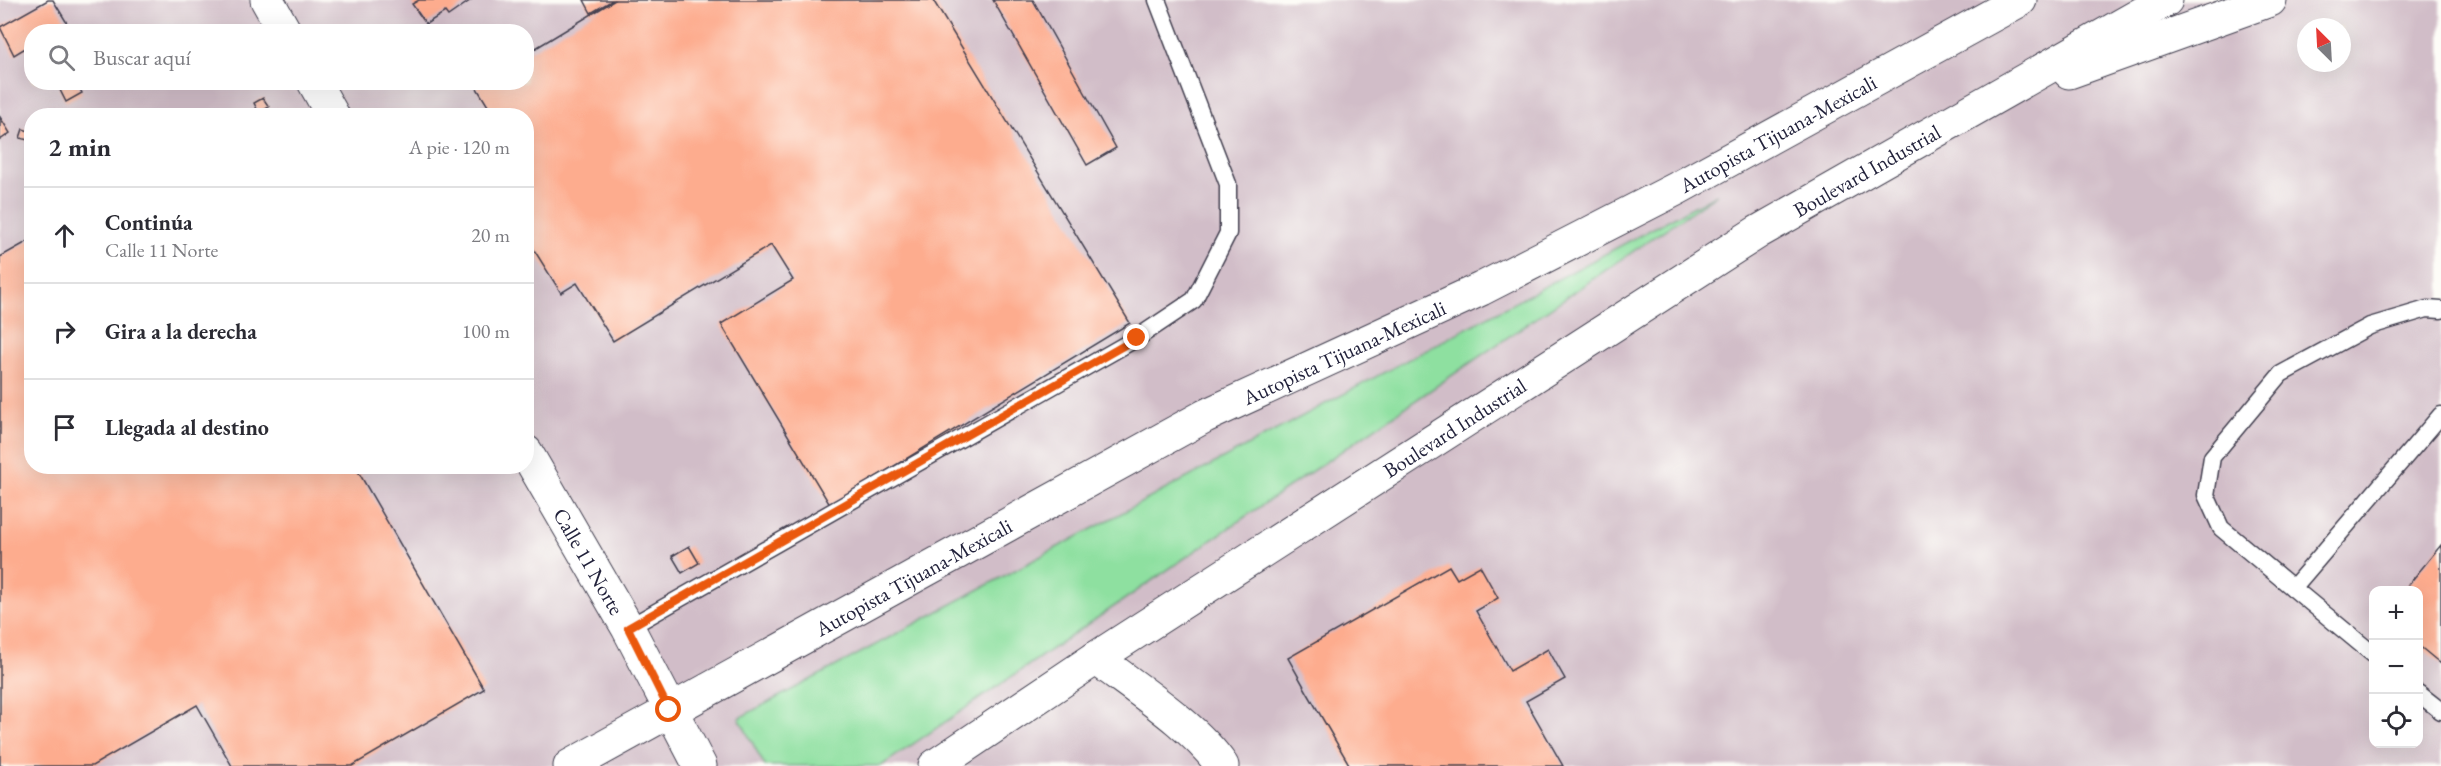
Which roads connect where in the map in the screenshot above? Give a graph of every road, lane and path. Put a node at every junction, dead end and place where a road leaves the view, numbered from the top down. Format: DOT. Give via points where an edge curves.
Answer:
graph roads {
  1 [pos="267,0"];
  2 [pos="1157,0"];
  3 [pos="2020,0"];
  4 [pos="2166,0"];
  5 [pos="2270,0"];
  6 [pos="280,24"];
  7 [pos="318,90"];
  8 [pos="1980,104"];
  9 [pos="329,108"];
  10 [pos="2441,310"];
  11 [pos="2441,415"];
  12 [pos="534,466"];
  13 [pos="2293,588"];
  14 [pos="628,628"];
  15 [pos="2369,652"];
  16 [pos="1096,658"];
  17 [pos="2419,694"];
  18 [pos="669,710"];
  19 [pos="2441,711"];
  20 [pos="570,766"];
  21 [pos="700,766"];
  22 [pos="935,766"];
  23 [pos="1222,766"];
  1 -- 6 [label="main road"];
  2 -- 14 [label="lane" via="1228,184 1228,233 1194,300 1137,338"];
  3 -- 18 [label="main road, Autopista Tijuana-Mexicali" via="1678,188 1491,284 1205,416"];
  4 -- 8 [label="main road"];
  5 -- 8 [label="main road"];
  7 -- 9 [label="main road"];
  8 -- 16 [label="main road, Boulevard Industrial" via="1758,232"];
  10 -- 13 [label="lane" via="2427,309 2370,326 2281,374 2212,458 2206,495 2221,528"];
  11 -- 13 [label="lane"];
  12 -- 14 [label="main road, Calle 11 Norte"];
  13 -- 15 [label="lane"];
  14 -- 18 [label="main road, Calle 11 Norte"];
  16 -- 22 [label="main road, Boulevard Industrial"];
  16 -- 23 [label="main road" via="1168,714 1215,755"];
  17 -- 19 [label="lane"];
  18 -- 20 [label="main road"];
  18 -- 21 [label="main road, Calle 11 Norte"];
}
